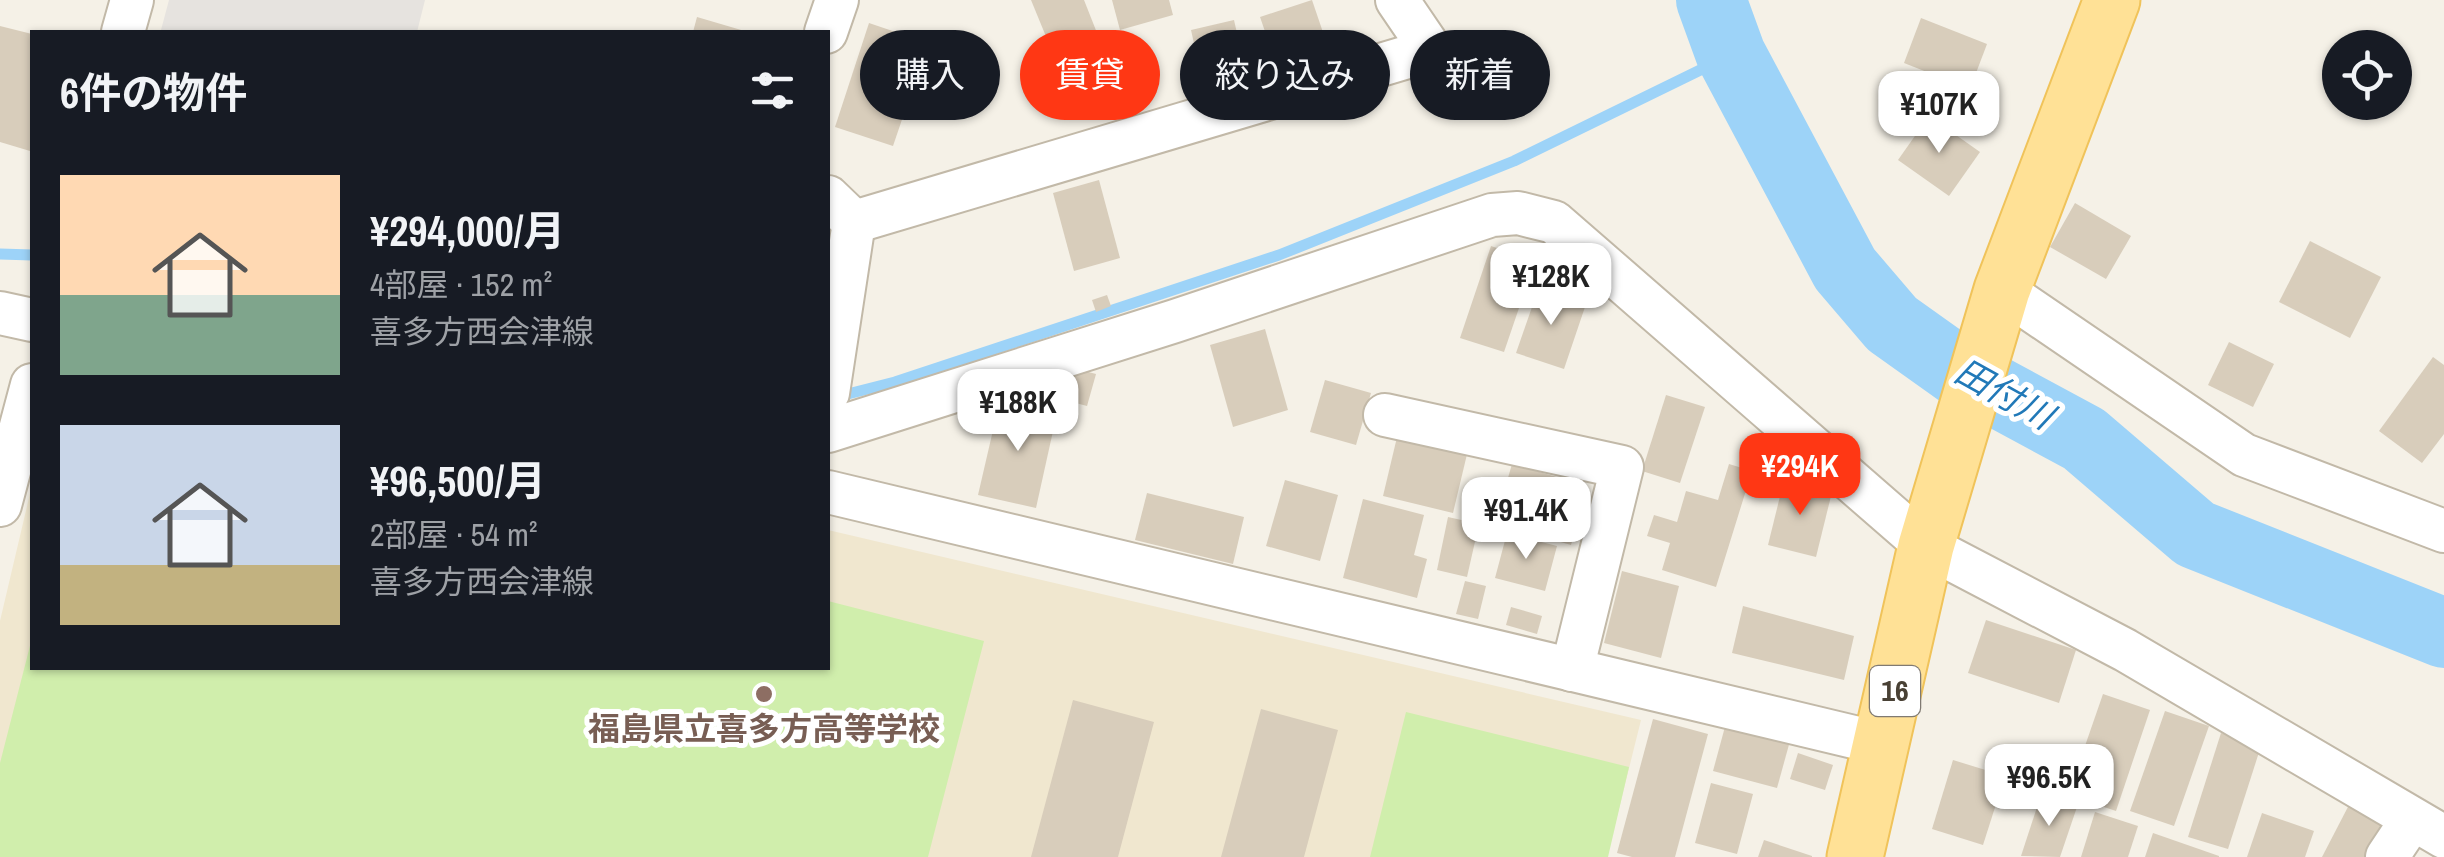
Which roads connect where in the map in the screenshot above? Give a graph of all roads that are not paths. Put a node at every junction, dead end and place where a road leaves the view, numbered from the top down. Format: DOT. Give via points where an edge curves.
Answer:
graph roads {
  1 [pos="132,0"];
  2 [pos="837,0"];
  3 [pos="1398,0"];
  4 [pos="2112,0"];
  5 [pos="124,30"];
  6 [pos="827,30"];
  7 [pos="841,210"];
  8 [pos="1998,302"];
  9 [pos="0,312"];
  10 [pos="30,320"];
  11 [pos="830,366"];
  12 [pos="30,393"];
  13 [pos="1385,415"];
  14 [pos="830,430"];
  15 [pos="830,492"];
  16 [pos="0,506"];
  17 [pos="2444,531"];
  18 [pos="1930,536"];
  19 [pos="1572,670"];
  20 [pos="1883,744"];
  21 [pos="2428,829"];
  22 [pos="1855,857"];
  23 [pos="2387,857"];
  1 -- 5 [label="street"];
  2 -- 6 [label="street"];
  3 -- 7 [label="street" via="1430,50"];
  4 -- 8 [label="main road, 16"];
  7 -- 11 [label="street"];
  8 -- 17 [label="street" via="2244,455"];
  8 -- 18 [label="main road, 16"];
  9 -- 10 [label="street"];
  12 -- 16 [label="street"];
  13 -- 19 [label="street" via="1622,468"];
  14 -- 18 [label="street" via="1492,214 1518,213 1554,222"];
  15 -- 19 [label="street"];
  18 -- 20 [label="main road, 16"];
  18 -- 21 [label="street"];
  19 -- 20 [label="street"];
  20 -- 22 [label="main road, 16"];
  21 -- 23 [label="street"];
}
